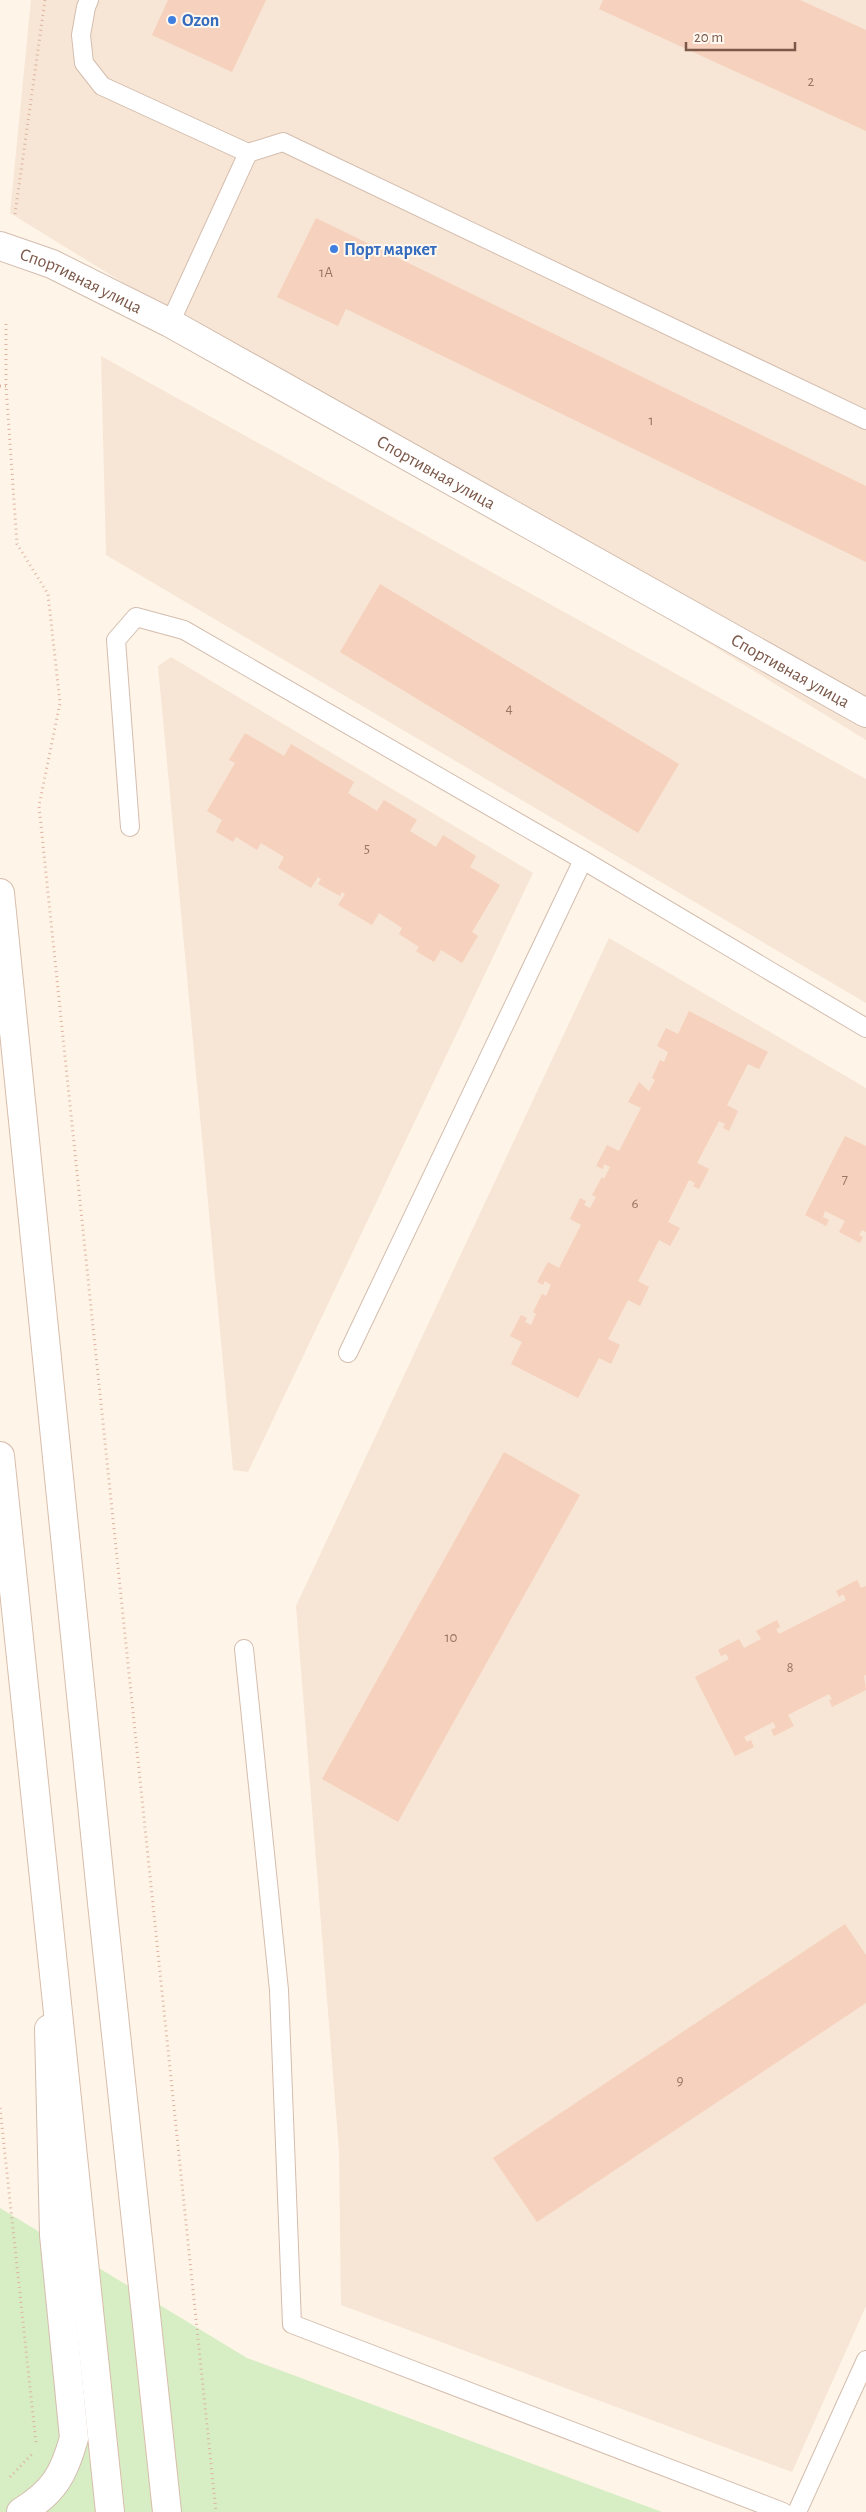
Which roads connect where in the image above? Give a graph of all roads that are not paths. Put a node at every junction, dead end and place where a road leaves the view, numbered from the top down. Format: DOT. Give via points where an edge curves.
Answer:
graph roads {
  1 [pos="89,0"];
  2 [pos="248,153"];
  3 [pos="0,246"];
  4 [pos="170,324"];
  5 [pos="866,420"];
  6 [pos="866,713"];
  7 [pos="130,827"];
  8 [pos="583,860"];
  9 [pos="0,893"];
  10 [pos="866,1028"];
  11 [pos="348,1353"];
  12 [pos="0,1456"];
  13 [pos="244,1649"];
  14 [pos="46,1912"];
  15 [pos="866,2360"];
  16 [pos="21,2512"];
  17 [pos="110,2512"];
  18 [pos="167,2512"];
  19 [pos="783,2512"];
  20 [pos="797,2512"];
  1 -- 2 [label="lane" via="81,35 84,63 102,86"];
  2 -- 4 [label="lane"];
  2 -- 5 [label="lane" via="283,142"];
  3 -- 4 [label="street, Спортивная улица" via="52,264"];
  4 -- 6 [label="street, Спортивная улица"];
  7 -- 8 [label="lane" via="116,640 136,617 184,630"];
  8 -- 10 [label="lane"];
  8 -- 11 [label="lane"];
  9 -- 18 [label="street"];
  12 -- 14 [label="street"];
  13 -- 19 [label="lane" via="279,1990 292,2324"];
  14 -- 16 [label="street" via="54,2235 74,2438 68,2461 56,2484"];
  14 -- 17 [label="street"];
  15 -- 20 [label="lane"];
}
